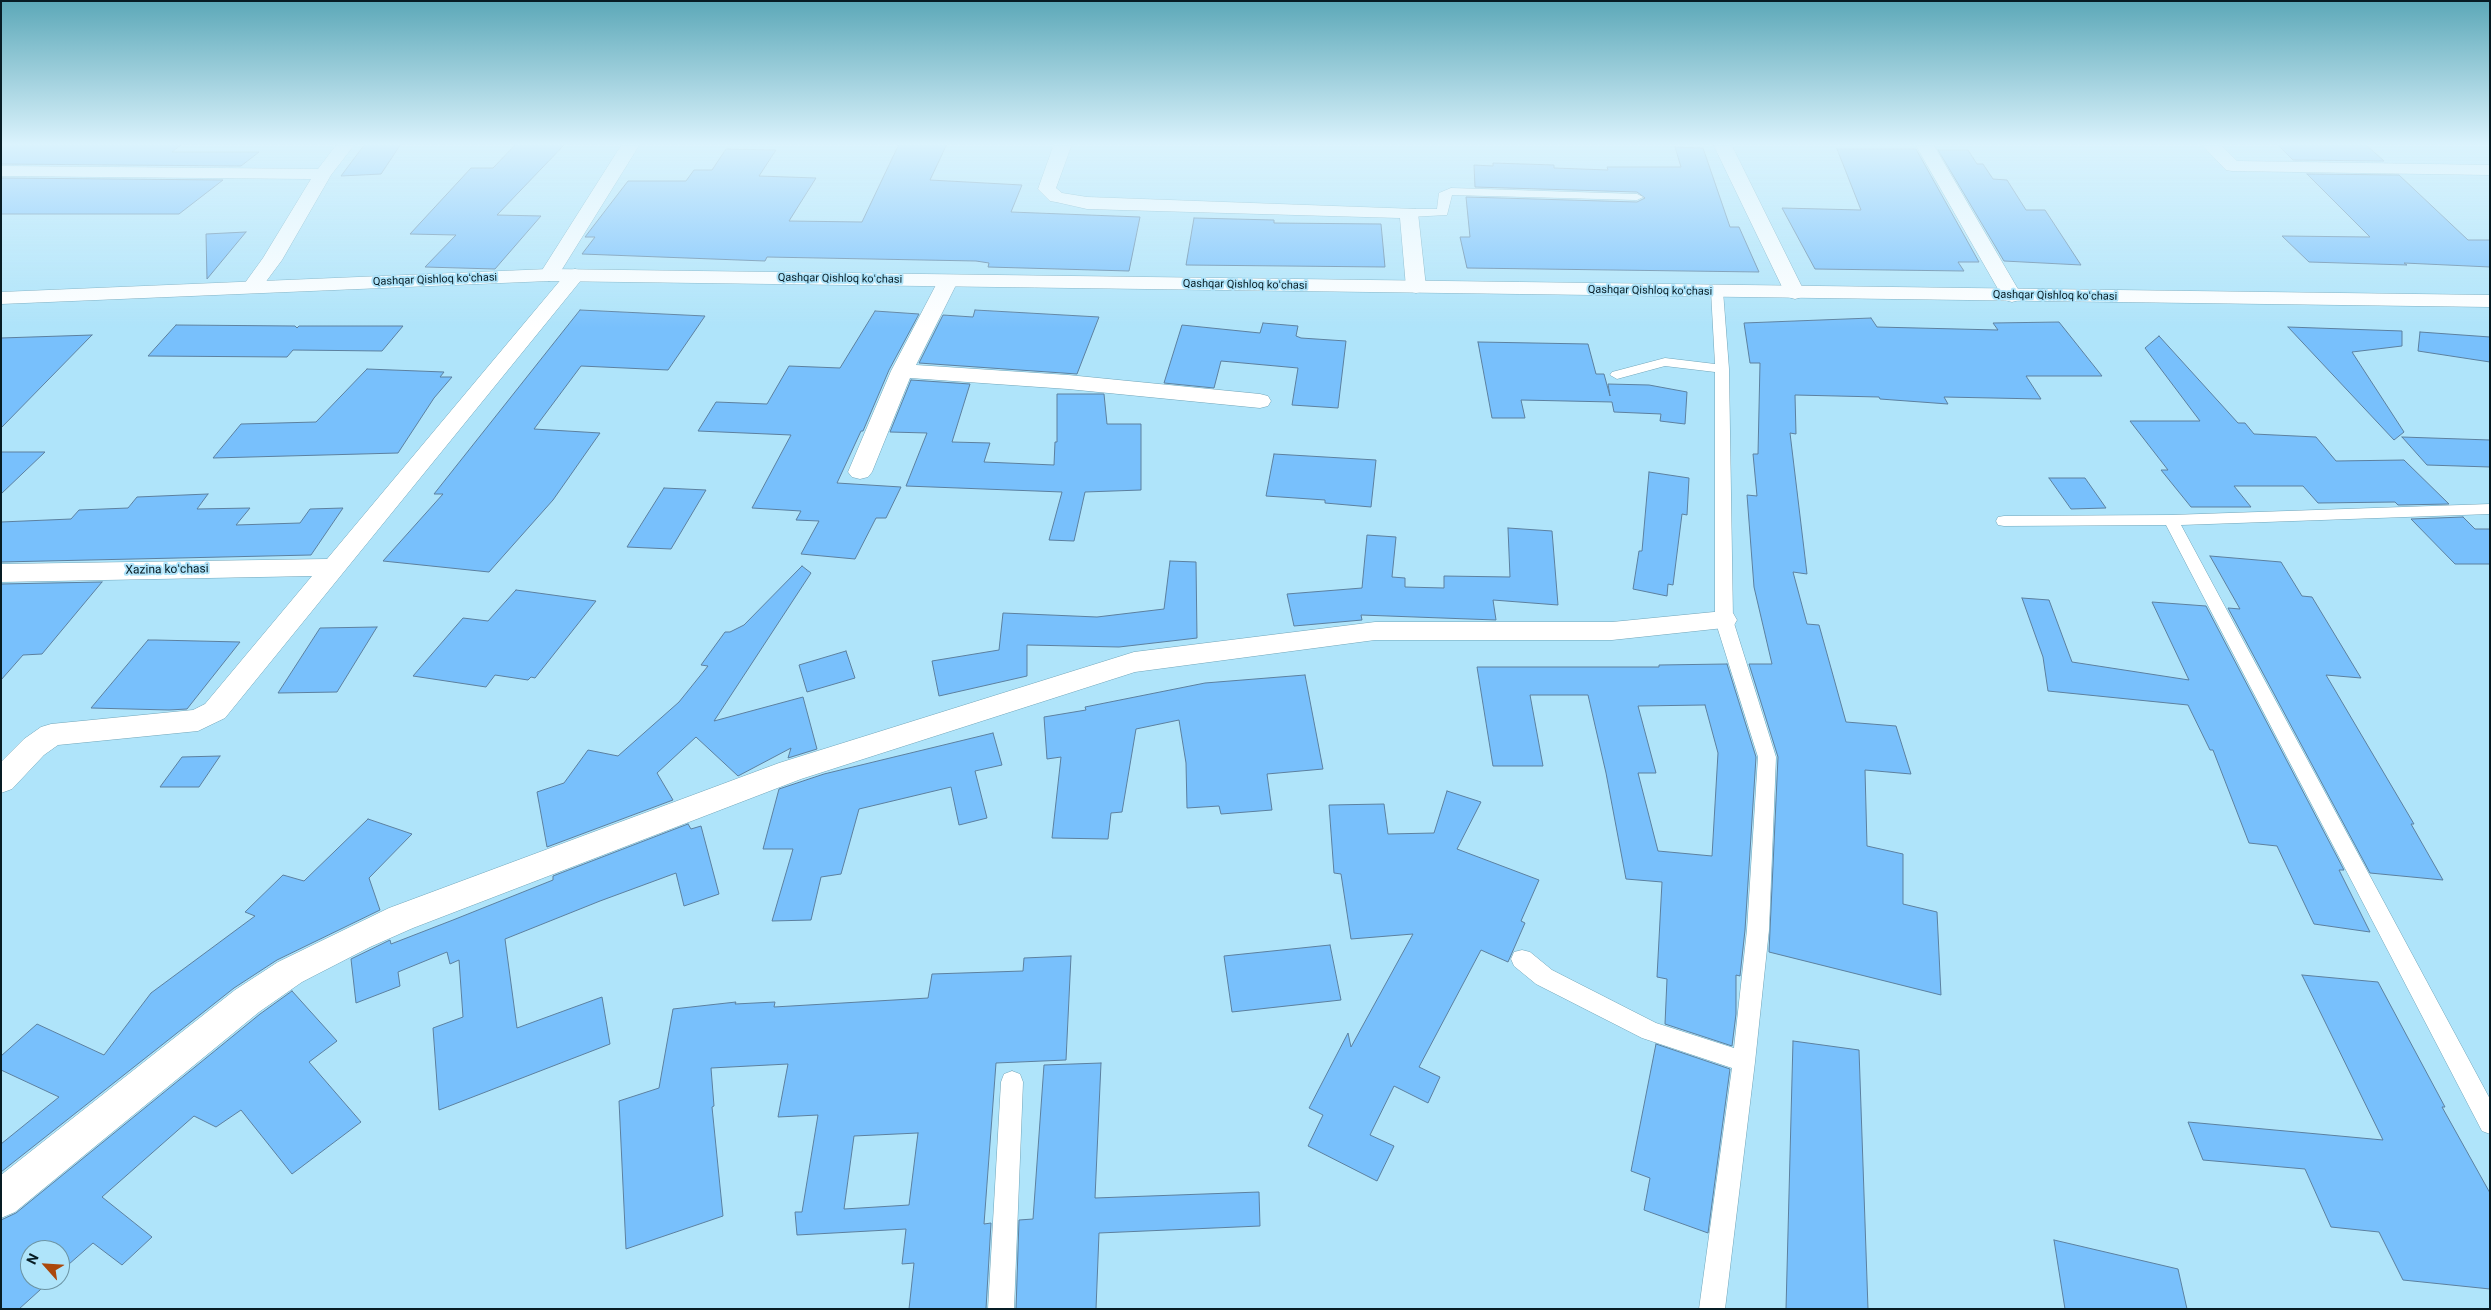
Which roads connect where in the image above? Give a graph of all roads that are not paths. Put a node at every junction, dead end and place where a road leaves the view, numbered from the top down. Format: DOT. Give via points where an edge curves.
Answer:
graph roads {
  1 [pos="305,205"];
  2 [pos="593,205"];
  3 [pos="1156,205"];
  4 [pos="1444,205"];
  5 [pos="1752,205"];
  6 [pos="1959,205"];
  7 [pos="1409,213"];
  8 [pos="549,275"];
  9 [pos="575,275"];
  10 [pos="948,281"];
  11 [pos="252,287"];
  12 [pos="1416,287"];
  13 [pos="1717,292"];
  14 [pos="1795,293"];
  15 [pos="2012,296"];
  16 [pos="1,298"];
  17 [pos="2490,301"];
  18 [pos="1722,369"];
  19 [pos="902,370"];
  20 [pos="1617,375"];
  21 [pos="1260,401"];
  22 [pos="860,472"];
  23 [pos="2490,509"];
  24 [pos="2171,520"];
  25 [pos="2004,521"];
  26 [pos="332,567"];
  27 [pos="1,573"];
  28 [pos="1724,620"];
  29 [pos="1,781"];
  30 [pos="1522,959"];
  31 [pos="1744,1062"];
  32 [pos="1012,1082"];
  33 [pos="2490,1123"];
  34 [pos="1,1199"];
  35 [pos="1001,1309"];
  36 [pos="1712,1309"];
  1 -- 11 [label="street"];
  2 -- 8 [label="street"];
  3 -- 7 [label="street"];
  4 -- 7 [label="lane" via="1443,212"];
  5 -- 14 [label="street"];
  6 -- 15 [label="street"];
  7 -- 12 [label="street"];
  8 -- 9 [label="street, Qashqar Qishloq koʻchasi"];
  8 -- 11 [label="street, Qashqar Qishloq koʻchasi"];
  9 -- 10 [label="street, Qashqar Qishloq koʻchasi"];
  9 -- 26 [label="street"];
  10 -- 12 [label="street, Qashqar Qishloq koʻchasi"];
  10 -- 19 [label="street"];
  11 -- 16 [label="street, Qashqar Qishloq koʻchasi"];
  12 -- 13 [label="street, Qashqar Qishloq koʻchasi"];
  13 -- 14 [label="street, Qashqar Qishloq koʻchasi"];
  13 -- 18 [label="lane"];
  14 -- 15 [label="street, Qashqar Qishloq koʻchasi"];
  15 -- 17 [label="street, Qashqar Qishloq koʻchasi"];
  18 -- 20 [label="lane" via="1665,362"];
  18 -- 28 [label="lane"];
  19 -- 21 [label="street"];
  19 -- 22 [label="street"];
  23 -- 24 [label="lane"];
  24 -- 25 [label="lane"];
  24 -- 33 [label="lane"];
  26 -- 27 [label="street, Xazina koʻchasi"];
  26 -- 29 [label="street" via="215,710 198,720 51,735 34,747"];
  28 -- 31 [label="lane" via="1767,757 1758,930"];
  28 -- 34 [label="street" via="1612,631 1374,631 1134,662 790,771 401,918 290,972 247,1001"];
  30 -- 31 [label="lane" via="1544,977 1650,1031"];
  31 -- 36 [label="lane"];
  32 -- 35 [label="lane"];
}
